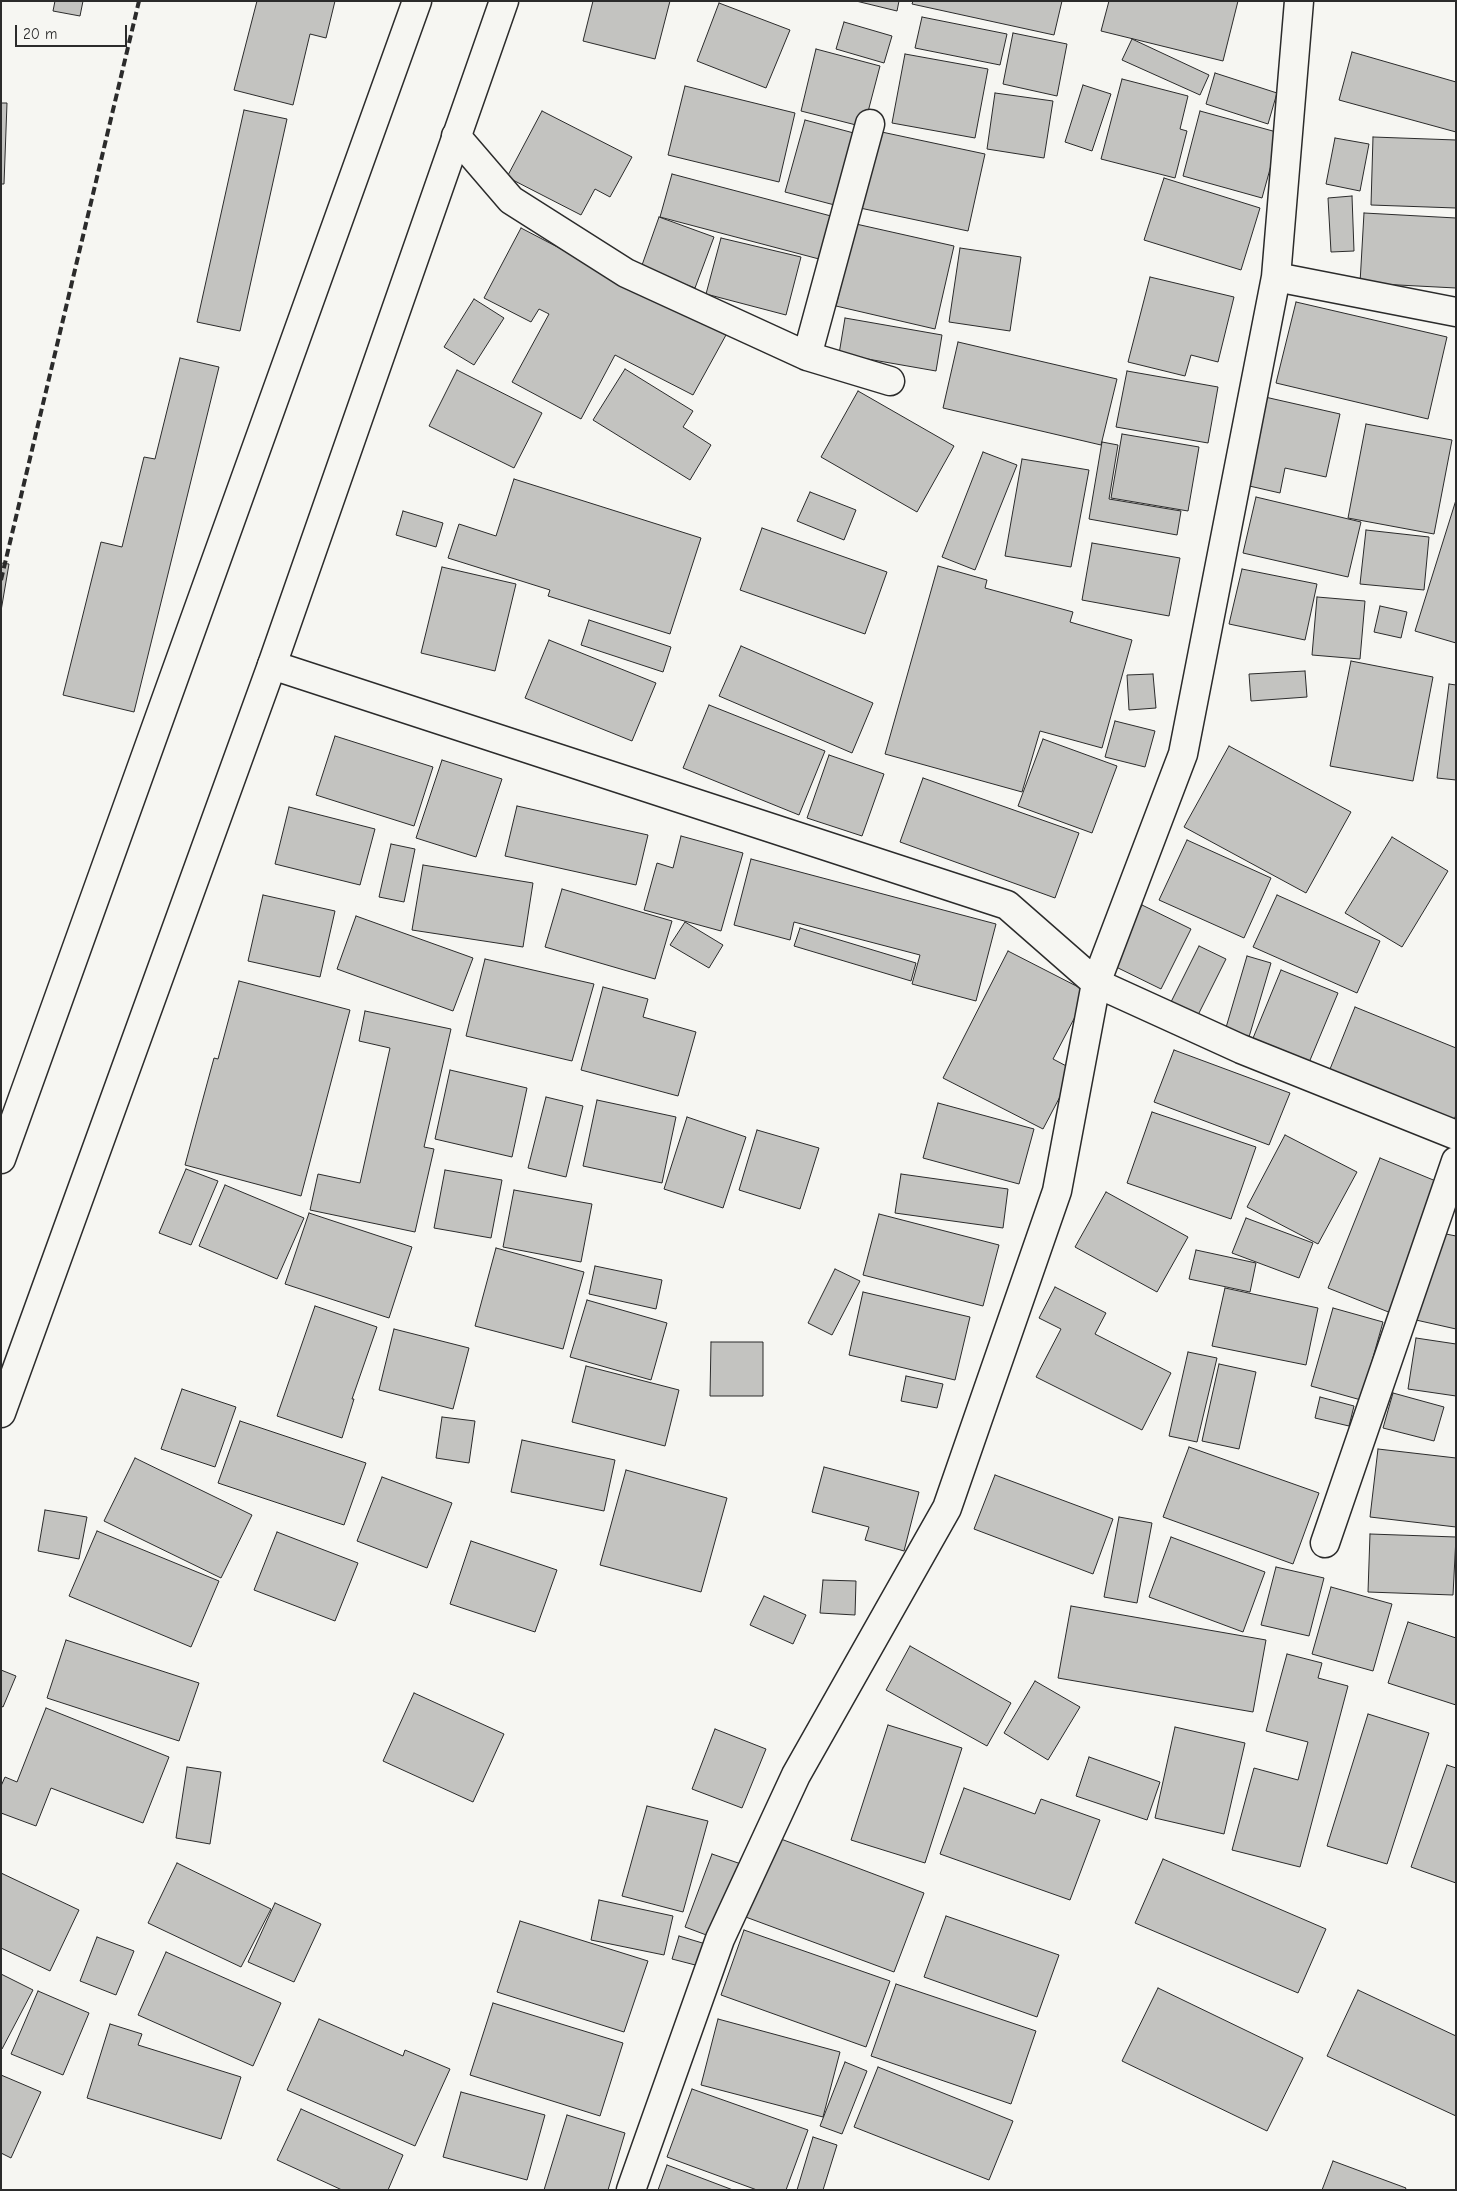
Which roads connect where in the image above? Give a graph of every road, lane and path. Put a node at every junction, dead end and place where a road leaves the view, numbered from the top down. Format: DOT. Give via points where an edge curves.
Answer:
graph roads {
  1 [pos="417,1"];
  2 [pos="504,1"];
  3 [pos="1299,1"];
  4 [pos="870,124"];
  5 [pos="456,136"];
  6 [pos="1276,277"];
  7 [pos="1456,312"];
  8 [pos="807,356"];
  9 [pos="890,381"];
  10 [pos="272,665"];
  11 [pos="1096,983"];
  12 [pos="1456,1135"];
  13 [pos="1,1159"];
  14 [pos="1456,1161"];
  15 [pos="1,1413"];
  16 [pos="1325,1543"];
  17 [pos="631,2190"];
  1 -- 13 [label="main road"];
  2 -- 5 [label="main road"];
  3 -- 6 [label="main road"];
  4 -- 8 [label="main road"];
  5 -- 8 [label="main road" via="510,200 626,273"];
  5 -- 10 [label="main road"];
  6 -- 7 [label="main road"];
  6 -- 11 [label="main road" via="1183,754"];
  8 -- 9 [label="main road"];
  10 -- 11 [label="main road" via="1007,905"];
  10 -- 15 [label="main road"];
  11 -- 12 [label="main road" via="1241,1049"];
  11 -- 17 [label="main road" via="1057,1191 947,1508 796,1775 720,1939"];
  14 -- 16 [label="main road"];
}
